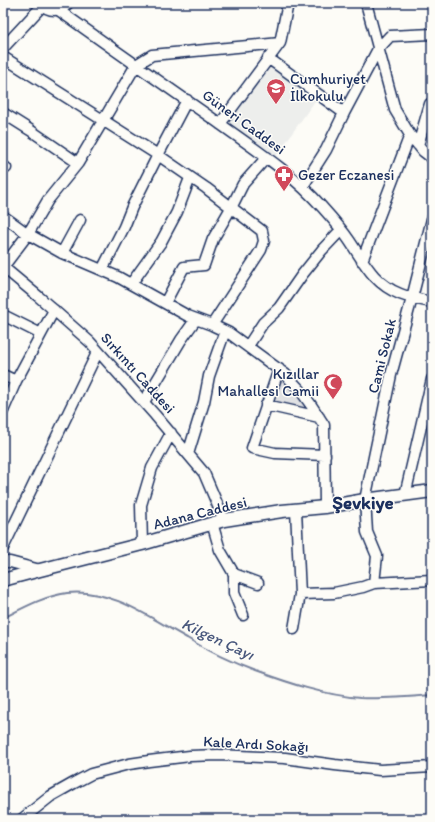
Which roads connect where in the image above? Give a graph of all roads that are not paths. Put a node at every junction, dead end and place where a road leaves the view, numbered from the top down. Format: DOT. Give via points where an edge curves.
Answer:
graph roads {
  1 [pos="288,3"];
  2 [pos="366,3"];
  3 [pos="42,4"];
  4 [pos="64,6"];
  5 [pos="432,34"];
  6 [pos="280,43"];
  7 [pos="3,48"];
  8 [pos="378,49"];
  9 [pos="3,57"];
  10 [pos="268,58"];
  11 [pos="136,65"];
  12 [pos="187,100"];
  13 [pos="430,104"];
  14 [pos="3,113"];
  15 [pos="344,113"];
  16 [pos="102,120"];
  17 [pos="220,124"];
  18 [pos="410,135"];
  19 [pos="418,144"];
  20 [pos="158,155"];
  21 [pos="267,157"];
  22 [pos="432,158"];
  23 [pos="78,162"];
  24 [pos="190,178"];
  25 [pos="303,186"];
  26 [pos="231,208"];
  27 [pos="3,216"];
  28 [pos="432,219"];
  29 [pos="80,220"];
  30 [pos="341,230"];
  31 [pos="28,234"];
  32 [pos="62,253"];
  33 [pos="362,261"];
  34 [pos="3,267"];
  35 [pos="102,270"];
  36 [pos="131,284"];
  37 [pos="412,298"];
  38 [pos="432,302"];
  39 [pos="165,303"];
  40 [pos="54,310"];
  41 [pos="3,315"];
  42 [pos="196,319"];
  43 [pos="212,325"];
  44 [pos="225,331"];
  45 [pos="41,334"];
  46 [pos="248,346"];
  47 [pos="98,351"];
  48 [pos="279,369"];
  49 [pos="3,375"];
  50 [pos="432,379"];
  51 [pos="16,381"];
  52 [pos="144,402"];
  53 [pos="266,405"];
  54 [pos="3,411"];
  55 [pos="319,417"];
  56 [pos="171,434"];
  57 [pos="188,454"];
  58 [pos="325,454"];
  59 [pos="432,491"];
  60 [pos="405,495"];
  61 [pos="365,500"];
  62 [pos="325,507"];
  63 [pos="296,510"];
  64 [pos="218,522"];
  65 [pos="142,544"];
  66 [pos="3,548"];
  67 [pos="79,560"];
  68 [pos="3,562"];
  69 [pos="40,570"];
  70 [pos="234,574"];
  71 [pos="3,580"];
  72 [pos="432,580"];
  73 [pos="258,582"];
  74 [pos="374,583"];
  75 [pos="3,586"];
  76 [pos="300,594"];
  77 [pos="243,615"];
  78 [pos="294,629"];
  79 [pos="432,767"];
  80 [pos="22,819"];
  1 -- 6 [label="street"];
  2 -- 8 [label="street"];
  3 -- 4 [label="main road, Güneri Caddesi" via="52,9"];
  3 -- 7 [label="street"];
  4 -- 11 [label="street, Güneri Caddesi"];
  5 -- 8 [label="street" via="390,36"];
  6 -- 10 [label="street"];
  6 -- 11 [label="street" via="152,55"];
  8 -- 15 [label="street"];
  8 -- 18 [label="street" via="395,110"];
  9 -- 16 [label="street"];
  10 -- 15 [label="street"];
  10 -- 17 [label="street"];
  11 -- 12 [label="street, Güneri Caddesi"];
  11 -- 16 [label="street"];
  12 -- 17 [label="street, Güneri Caddesi"];
  12 -- 20 [label="street"];
  13 -- 19 [label="street"];
  14 -- 23 [label="street"];
  15 -- 25 [label="street" via="326,150"];
  16 -- 20 [label="street"];
  16 -- 23 [label="street"];
  17 -- 21 [label="street, Güneri Caddesi"];
  18 -- 19 [label="street"];
  18 -- 33 [label="street"];
  19 -- 22 [label="street"];
  20 -- 24 [label="street"];
  20 -- 35 [label="street"];
  21 -- 25 [label="street, Güneri Caddesi"];
  21 -- 26 [label="street" via="243,184"];
  23 -- 31 [label="street" via="48,200"];
  24 -- 26 [label="street"];
  24 -- 36 [label="street" via="177,212 161,242"];
  25 -- 30 [label="street, Güneri Caddesi"];
  26 -- 39 [label="street" via="213,239 204,265 184,267"];
  26 -- 43 [label="street" via="262,231 264,241 261,250"];
  27 -- 31 [label="street"];
  28 -- 37 [label="street, Cami Sokak"];
  29 -- 32 [label="street"];
  30 -- 33 [label="street, Güneri Caddesi"];
  30 -- 46 [label="street" via="302,275 279,308 263,323"];
  31 -- 32 [label="street"];
  31 -- 34 [label="street"];
  32 -- 35 [label="street"];
  33 -- 37 [label="street, Güneri Caddesi" via="370,273 382,283 399,294"];
  34 -- 40 [label="street, Sırkıntı Caddesi"];
  35 -- 36 [label="street"];
  36 -- 39 [label="street"];
  37 -- 38 [label="street, Güneri Caddesi"];
  37 -- 61 [label="street, Cami Sokak" via="391,375"];
  39 -- 42 [label="street"];
  40 -- 45 [label="street"];
  40 -- 47 [label="street, Sırkıntı Caddesi"];
  41 -- 45 [label="street"];
  42 -- 43 [label="street"];
  42 -- 52 [label="street"];
  43 -- 44 [label="street"];
  44 -- 46 [label="street"];
  44 -- 57 [label="street" via="208,376 204,402"];
  45 -- 51 [label="street"];
  46 -- 48 [label="street"];
  47 -- 52 [label="street, Sırkıntı Caddesi"];
  47 -- 66 [label="street"];
  48 -- 53 [label="street"];
  48 -- 55 [label="street" via="301,391"];
  49 -- 51 [label="street"];
  50 -- 60 [label="street"];
  51 -- 54 [label="street"];
  52 -- 56 [label="street, Sırkıntı Caddesi"];
  53 -- 55 [label="street"];
  53 -- 58 [label="street" via="252,448 275,453"];
  55 -- 58 [label="street" via="324,425"];
  56 -- 57 [label="street, Sırkıntı Caddesi"];
  56 -- 65 [label="street" via="152,468 141,505"];
  57 -- 64 [label="street, Sırkıntı Caddesi" via="204,473"];
  58 -- 62 [label="street"];
  59 -- 60 [label="main road, Adana Caddesi"];
  60 -- 61 [label="main road, Adana Caddesi"];
  61 -- 62 [label="main road, Adana Caddesi"];
  61 -- 74 [label="street, Cami Sokak" via="367,532 376,556"];
  62 -- 63 [label="main road, Adana Caddesi"];
  63 -- 64 [label="main road, Adana Caddesi"];
  63 -- 76 [label="street"];
  64 -- 65 [label="main road, Adana Caddesi"];
  64 -- 70 [label="street, Sırkıntı Caddesi" via="220,550"];
  65 -- 67 [label="main road, Adana Caddesi"];
  67 -- 69 [label="main road, Adana Caddesi"];
  67 -- 75 [label="main road" via="40,576"];
  68 -- 69 [label="street"];
  69 -- 71 [label="main road, Adana Caddesi"];
  70 -- 73 [label="street"];
  70 -- 77 [label="street" via="234,593"];
  72 -- 74 [label="street"];
  74 -- 76 [label="street" via="334,593"];
  76 -- 78 [label="street"];
  79 -- 80 [label="street, Kale Ardı Sokağı" via="380,770 285,758 218,755 149,761 92,774 51,796"];
}
